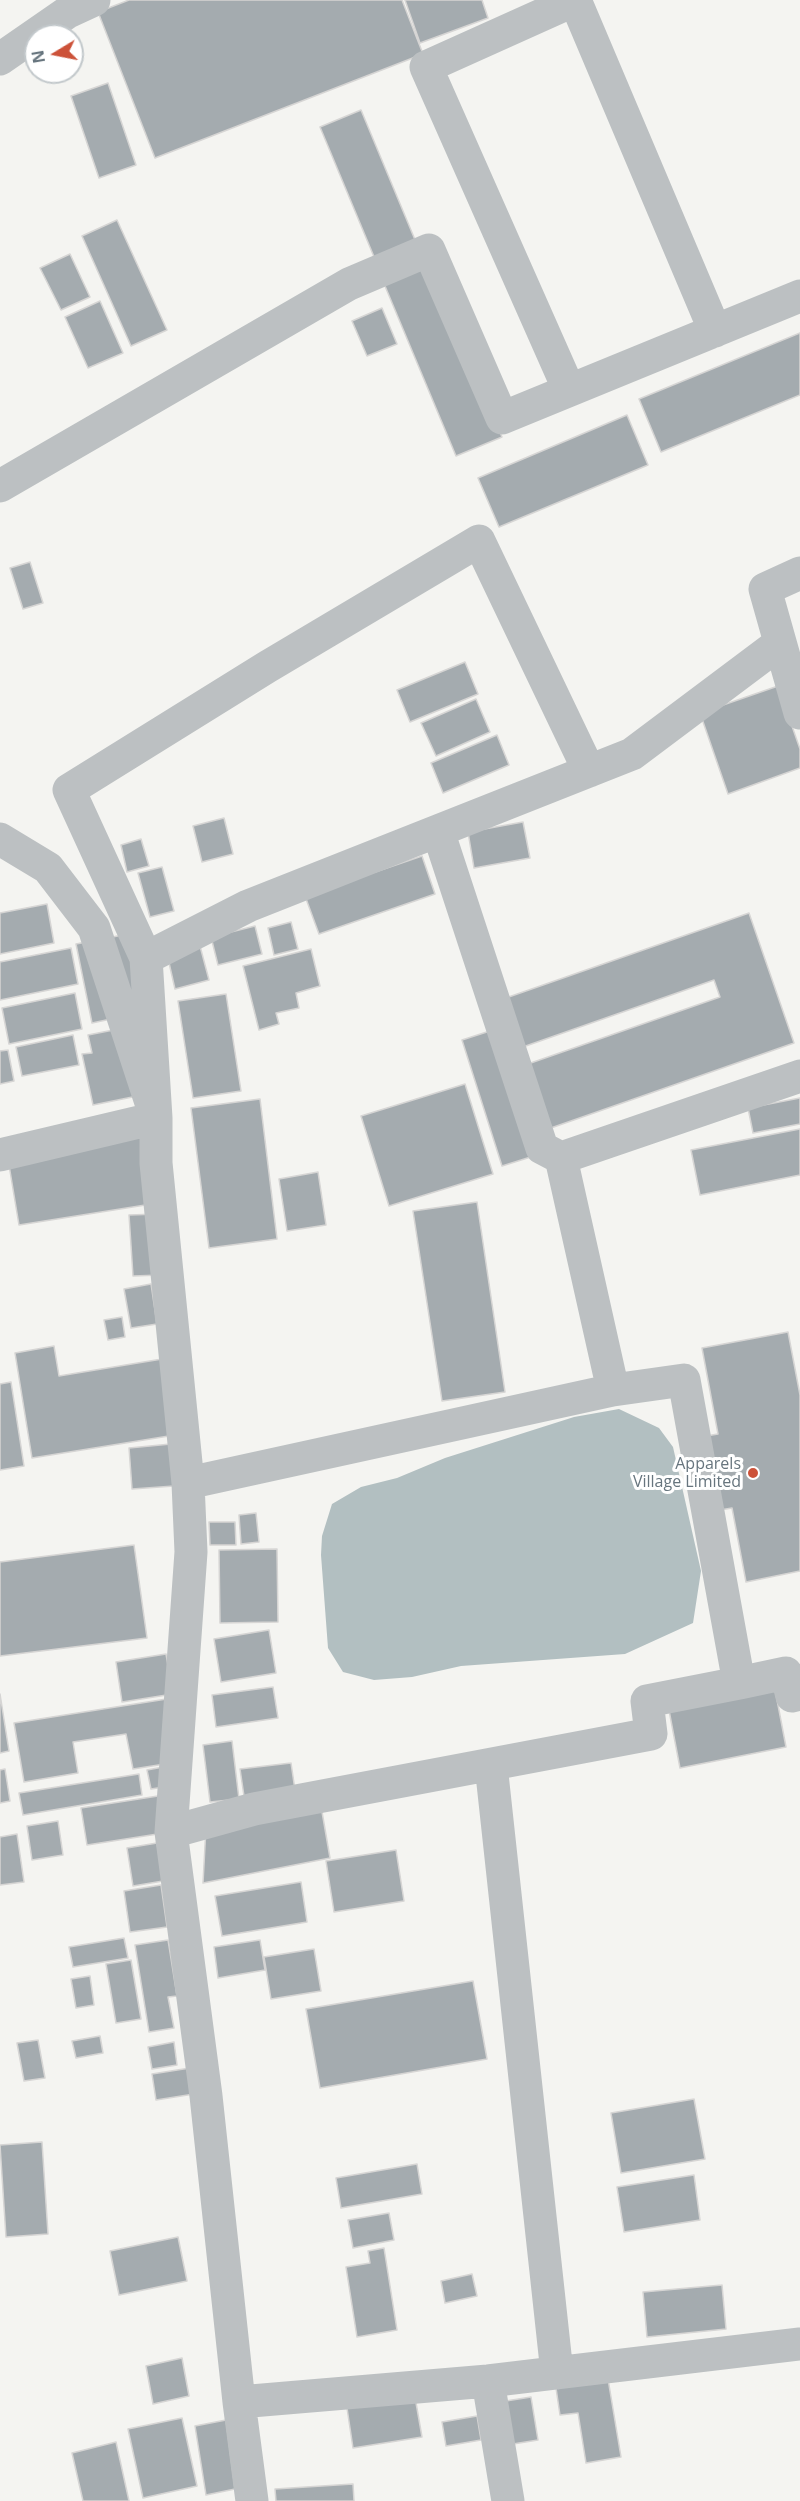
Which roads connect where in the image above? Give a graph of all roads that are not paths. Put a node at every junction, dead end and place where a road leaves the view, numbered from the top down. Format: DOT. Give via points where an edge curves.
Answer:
graph roads {
  1 [pos="575,0"];
  2 [pos="77,4"];
  3 [pos="0,59"];
  4 [pos="800,296"];
  5 [pos="715,331"];
  6 [pos="569,390"];
  7 [pos="0,486"];
  8 [pos="800,573"];
  9 [pos="780,643"];
  10 [pos="800,713"];
  11 [pos="589,771"];
  12 [pos="438,831"];
  13 [pos="0,839"];
  14 [pos="146,958"];
  15 [pos="800,1076"];
  16 [pos="156,1118"];
  17 [pos="0,1155"];
  18 [pos="561,1158"];
  19 [pos="613,1389"];
  20 [pos="188,1483"];
  21 [pos="739,1683"];
  22 [pos="800,1694"];
  23 [pos="491,1765"];
  24 [pos="171,1832"];
  25 [pos="800,2344"];
  26 [pos="557,2373"];
  27 [pos="488,2381"];
  28 [pos="239,2402"];
  29 [pos="252,2501"];
  30 [pos="508,2501"];
  1 -- 5 [label="street"];
  1 -- 6 [label="street" via="426,67"];
  2 -- 3 [label="street"];
  4 -- 5 [label="street"];
  5 -- 6 [label="street"];
  6 -- 7 [label="street" via="502,418 429,250 349,284"];
  8 -- 9 [label="street" via="765,590"];
  9 -- 10 [label="street"];
  9 -- 11 [label="street" via="633,754"];
  11 -- 12 [label="street"];
  11 -- 14 [label="street" via="479,541 69,790"];
  12 -- 14 [label="street" via="248,906"];
  12 -- 18 [label="street" via="542,1148"];
  13 -- 16 [label="street" via="48,868 94,928"];
  14 -- 16 [label="street"];
  15 -- 18 [label="street"];
  16 -- 17 [label="street"];
  16 -- 20 [label="street" via="156,1163"];
  18 -- 19 [label="street"];
  19 -- 20 [label="street"];
  19 -- 21 [label="street" via="684,1380"];
  20 -- 24 [label="street" via="191,1552"];
  21 -- 22 [label="street" via="786,1673 792,1695"];
  21 -- 23 [label="street" via="647,1701 651,1734"];
  23 -- 24 [label="street" via="254,1809"];
  23 -- 26 [label="street"];
  24 -- 28 [label="street" via="206,2096"];
  25 -- 26 [label="street"];
  26 -- 27 [label="street"];
  27 -- 28 [label="street"];
  27 -- 30 [label="street"];
  28 -- 29 [label="street"];
}
